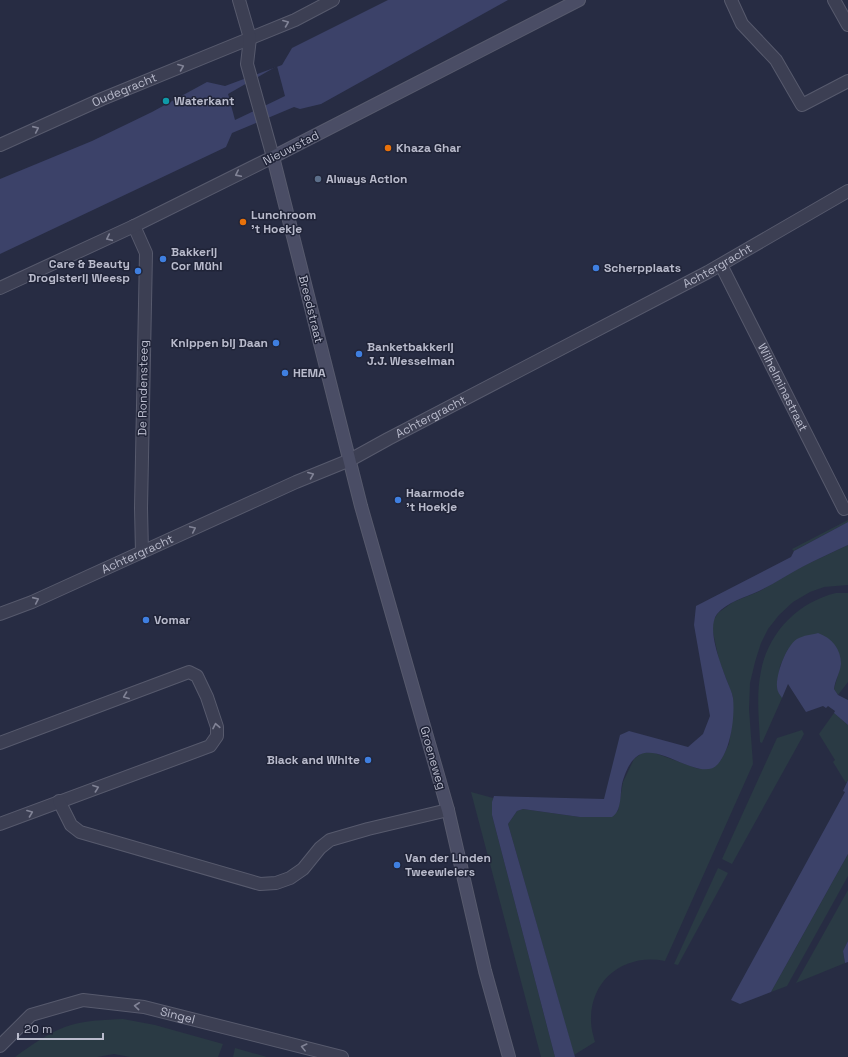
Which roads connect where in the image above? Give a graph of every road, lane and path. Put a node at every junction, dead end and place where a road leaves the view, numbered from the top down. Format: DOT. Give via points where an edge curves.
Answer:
graph roads {
  1 [pos="238,0"];
  2 [pos="333,0"];
  3 [pos="579,0"];
  4 [pos="730,0"];
  5 [pos="834,0"];
  6 [pos="848,25"];
  7 [pos="250,38"];
  8 [pos="848,80"];
  9 [pos="0,145"];
  10 [pos="273,157"];
  11 [pos="848,191"];
  12 [pos="134,226"];
  13 [pos="721,265"];
  14 [pos="0,288"];
  15 [pos="350,460"];
  16 [pos="844,509"];
  17 [pos="142,552"];
  18 [pos="0,614"];
  19 [pos="0,743"];
  20 [pos="59,801"];
  21 [pos="448,810"];
  22 [pos="0,824"];
  23 [pos="0,1046"];
  24 [pos="342,1057"];
  25 [pos="509,1057"];
  1 -- 7 [label="street"];
  7 -- 2 [label="street, Oudegracht, one-way" via="295,20"];
  3 -- 10 [label="street, Nieuwstad"];
  4 -- 8 [label="street" via="742,24 776,60 802,105"];
  5 -- 6 [label="street"];
  9 -- 7 [label="street, Oudegracht, one-way" via="102,99"];
  7 -- 10 [label="street" via="247,64"];
  10 -- 12 [label="street, Nieuwstad, one-way"];
  10 -- 15 [label="street, Breedstraat"];
  11 -- 13 [label="street, Achtergracht"];
  12 -- 14 [label="street, Nieuwstad, one-way"];
  12 -- 17 [label="street, De Rondensteeg" via="146,253"];
  13 -- 15 [label="street, Achtergracht"];
  13 -- 16 [label="street, Wilhelminastraat"];
  17 -- 15 [label="street, Achtergracht, one-way"];
  15 -- 21 [label="street, Groeneweg"];
  18 -- 17 [label="street, Achtergracht, one-way"];
  20 -- 19 [label="street, one-way" via="210,746 217,736 217,727 197,676 189,672"];
  20 -- 21 [label="street" via="72,825 80,832 260,884 276,883 303,870 320,848 330,840"];
  22 -- 20 [label="street, one-way"];
  21 -- 25 [label="street, Groeneweg"];
  24 -- 23 [label="street, Singel, one-way" via="144,1007 83,1000 31,1015"];
}
